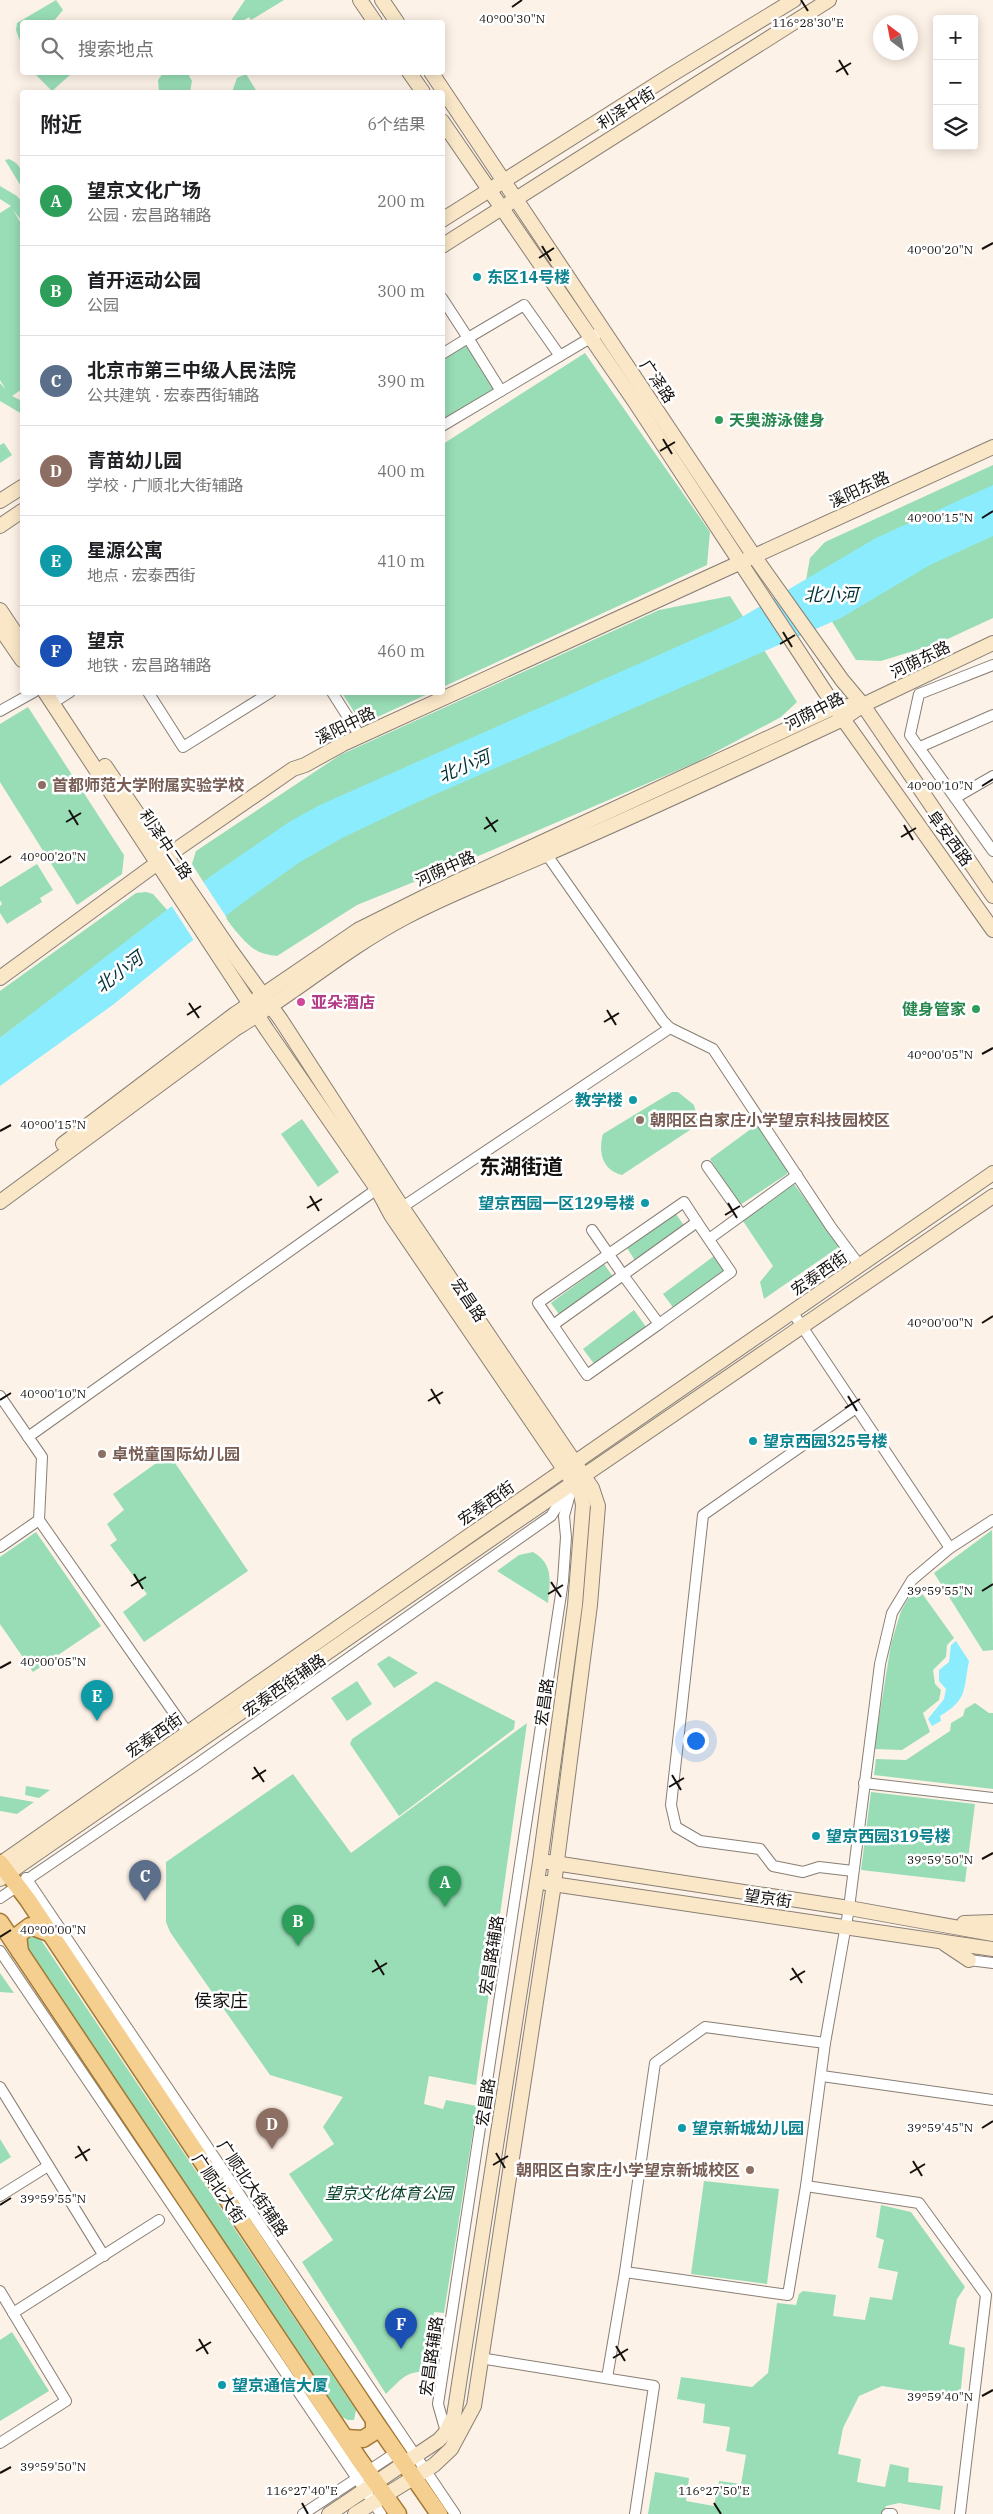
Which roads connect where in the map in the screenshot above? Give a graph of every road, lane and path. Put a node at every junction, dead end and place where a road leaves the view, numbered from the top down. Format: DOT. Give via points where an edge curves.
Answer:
graph roads {
  1 [pos="360,0"];
  2 [pos="382,0"];
  3 [pos="794,0"];
  4 [pos="829,0"];
  5 [pos="374,20"];
  6 [pos="396,20"];
  7 [pos="411,75"];
  8 [pos="433,75"];
  9 [pos="422,90"];
  10 [pos="443,90"];
  11 [pos="445,93"];
  12 [pos="445,126"];
  13 [pos="504,181"];
  14 [pos="489,190"];
  15 [pos="516,199"];
  16 [pos="501,208"];
  17 [pos="445,218"];
  18 [pos="445,244"];
  19 [pos="445,303"];
  20 [pos="597,334"];
  21 [pos="468,338"];
  22 [pos="445,352"];
  23 [pos="560,356"];
  24 [pos="502,391"];
  25 [pos="445,424"];
  26 [pos="993,447"];
  27 [pos="20,487"];
  28 [pos="0,501"];
  29 [pos="20,512"];
  30 [pos="0,526"];
  31 [pos="754,556"];
  32 [pos="741,563"];
  33 [pos="0,610"];
  34 [pos="0,628"];
  35 [pos="20,640"];
  36 [pos="993,643"];
  37 [pos="20,657"];
  38 [pos="993,665"];
  39 [pos="29,695"];
  40 [pos="47,695"];
  41 [pos="61,695"];
  42 [pos="150,695"];
  43 [pos="265,695"];
  44 [pos="334,695"];
  45 [pos="863,705"];
  46 [pos="0,711"];
  47 [pos="839,713"];
  48 [pos="993,715"];
  49 [pos="360,736"];
  50 [pos="920,747"];
  51 [pos="993,776"];
  52 [pos="955,798"];
  53 [pos="993,851"];
  54 [pos="547,855"];
  55 [pos="162,860"];
  56 [pos="993,896"];
  57 [pos="993,930"];
  58 [pos="212,934"];
  59 [pos="0,978"];
  60 [pos="267,1001"];
  61 [pos="254,1010"];
  62 [pos="670,1028"];
  63 [pos="707,1166"];
  64 [pos="993,1173"];
  65 [pos="797,1175"];
  66 [pos="377,1188"];
  67 [pos="0,1193"];
  68 [pos="993,1196"];
  69 [pos="0,1202"];
  70 [pos="396,1211"];
  71 [pos="741,1214"];
  72 [pos="698,1222"];
  73 [pos="592,1230"];
  74 [pos="709,1239"];
  75 [pos="609,1255"];
  76 [pos="860,1266"];
  77 [pos="623,1275"];
  78 [pos="793,1313"];
  79 [pos="659,1324"];
  80 [pos="553,1325"];
  81 [pos="803,1328"];
  82 [pos="0,1396"];
  83 [pos="856,1408"];
  84 [pos="28,1437"];
  85 [pos="569,1466"];
  86 [pos="578,1479"];
  87 [pos="40,1520"];
  88 [pos="993,1520"];
  89 [pos="0,1547"];
  90 [pos="950,1548"];
  91 [pos="188,1733"];
  92 [pos="864,1783"];
  93 [pos="993,1798"];
  94 [pos="540,1862"];
  95 [pos="557,1863"];
  96 [pos="854,1871"];
  97 [pos="7,1872"];
  98 [pos="537,1882"];
  99 [pos="554,1884"];
  100 [pos="0,1898"];
  101 [pos="849,1908"];
  102 [pos="0,1922"];
  103 [pos="993,1922"];
  104 [pos="941,1925"];
  105 [pos="846,1927"];
  106 [pos="49,1932"];
  107 [pos="993,1934"];
  108 [pos="938,1940"];
  109 [pos="993,1949"];
  110 [pos="0,1951"];
  111 [pos="20,1953"];
  112 [pos="969,1960"];
  113 [pos="993,1963"];
  114 [pos="825,2043"];
  115 [pos="822,2076"];
  116 [pos="0,2088"];
  117 [pos="993,2100"];
  118 [pos="48,2166"];
  119 [pos="806,2186"];
  120 [pos="0,2196"];
  121 [pos="159,2220"];
  122 [pos="104,2256"];
  123 [pos="625,2272"];
  124 [pos="0,2291"];
  125 [pos="13,2313"];
  126 [pos="480,2358"];
  127 [pos="607,2378"];
  128 [pos="374,2420"];
  129 [pos="446,2432"];
  130 [pos="345,2438"];
  131 [pos="0,2443"];
  132 [pos="415,2464"];
  133 [pos="370,2486"];
  134 [pos="390,2513"];
  135 [pos="303,2514"];
  136 [pos="329,2514"];
  137 [pos="355,2514"];
  138 [pos="440,2514"];
  139 [pos="455,2514"];
  140 [pos="635,2514"];
  141 [pos="887,2514"];
  142 [pos="892,2514"];
  143 [pos="960,2514"];
  1 -- 5 [label="street"];
  2 -- 6 [label="street"];
  3 -- 13 [label="street, 利泽中街"];
  4 -- 15 [label="street, 利泽中街"];
  7 -- 9 [label="street"];
  8 -- 10 [label="street, 广泽路"];
  11 -- 13 [label="street, 广泽路"];
  12 -- 14 [label="street, 广泽路"];
  13 -- 14 [label="street, 利泽中街"];
  13 -- 15 [label="street, 广泽路"];
  14 -- 16 [label="street, 广泽路"];
  14 -- 17 [label="street, 利泽中街"];
  15 -- 16 [label="street, 利泽中街"];
  15 -- 20 [label="street, 广泽路"];
  16 -- 18 [label="street, 利泽中街"];
  16 -- 20 [label="street, 广泽路"];
  19 -- 21 [label="street"];
  20 -- 23 [label="street"];
  20 -- 31 [label="street, 广泽路"];
  20 -- 32 [label="street, 广泽路"];
  21 -- 22 [label="street"];
  21 -- 23 [label="street" via="524,305"];
  21 -- 24 [label="street"];
  23 -- 24 [label="street"];
  24 -- 25 [label="street"];
  26 -- 31 [label="street, 溪阳东路"];
  27 -- 28 [label="street"];
  29 -- 30 [label="street"];
  31 -- 32 [label="street, 溪阳东路"];
  31 -- 45 [label="street, 广泽路"];
  32 -- 47 [label="street, 广泽路"];
  32 -- 49 [label="street, 溪阳中路"];
  33 -- 35 [label="street"];
  34 -- 37 [label="street"];
  36 -- 45 [label="street, 河荫东路"];
  38 -- 50 [label="street" via="919,694 910,735"];
  39 -- 46 [label="street"];
  40 -- 55 [label="street, 利泽中二路"];
  41 -- 55 [label="street, 利泽中二路"];
  42 -- 43 [label="street" via="183,747"];
  44 -- 49 [label="street"];
  45 -- 47 [label="street, 河荫中路"];
  45 -- 56 [label="street, 阜安西路"];
  47 -- 54 [label="street, 河荫中路"];
  47 -- 57 [label="street, 阜安西路"];
  47 -- 60 [label="street, 河荫中路" via="394,911 337,943"];
  48 -- 50 [label="street"];
  49 -- 55 [label="street, 溪阳中路" via="293,769"];
  50 -- 52 [label="street"];
  51 -- 52 [label="street"];
  52 -- 53 [label="street"];
  54 -- 60 [label="street, 河荫中路" via="440,901 379,932"];
  54 -- 62 [label="street"];
  55 -- 58 [label="street, 利泽中二路"];
  55 -- 59 [label="street, 溪阳中路"];
  58 -- 60 [label="street, 利泽中二路"];
  58 -- 61 [label="street, 利泽中二路"];
  60 -- 61 [label="street, 河荫中路"];
  60 -- 70 [label="street, 宏昌路" via="363,1144"];
  61 -- 66 [label="street, 宏昌路"];
  61 -- 67 [label="street, 河荫中路"];
  61 -- 69 [label="street, 河荫中路" via="235,1028"];
  62 -- 65 [label="street" via="713,1049"];
  62 -- 70 [label="street"];
  63 -- 71 [label="street"];
  64 -- 76 [label="street, 宏泰西街"];
  65 -- 71 [label="street"];
  65 -- 76 [label="street"];
  66 -- 70 [label="street, 宏昌路"];
  66 -- 84 [label="street"];
  68 -- 81 [label="street, 宏泰西街"];
  70 -- 85 [label="street, 宏昌路"];
  71 -- 74 [label="street"];
  72 -- 74 [label="street"];
  72 -- 75 [label="street" via="684,1202"];
  72 -- 77 [label="street"];
  73 -- 75 [label="street"];
  74 -- 79 [label="street" via="731,1272"];
  75 -- 77 [label="street"];
  75 -- 80 [label="street" via="538,1303"];
  76 -- 78 [label="street, 宏泰西街"];
  77 -- 79 [label="street"];
  77 -- 80 [label="street"];
  78 -- 81 [label="street"];
  78 -- 85 [label="street, 宏泰西街"];
  79 -- 80 [label="street" via="587,1375"];
  81 -- 83 [label="street"];
  81 -- 86 [label="street, 宏泰西街"];
  82 -- 84 [label="street"];
  83 -- 90 [label="street"];
  83 -- 96 [label="street" via="703,1515 671,1805 676,1827 700,1841 760,1849 773,1866 803,1872 819,1867"];
  84 -- 87 [label="street" via="42,1457"];
  85 -- 86 [label="street, 宏昌路"];
  85 -- 91 [label="street, 宏泰西街"];
  86 -- 94 [label="street, 宏昌路" via="583,1517 575,1604"];
  86 -- 95 [label="street, 宏昌路" via="596,1496 597,1518 590,1605"];
  86 -- 97 [label="street, 宏泰西街"];
  86 -- 97 [label="street, 宏泰西街辅路" via="551,1516 190,1769"];
  86 -- 129 [label="street, 宏昌路辅路" via="564,1516 563,1581 438,2404"];
  87 -- 89 [label="street"];
  87 -- 91 [label="street"];
  88 -- 90 [label="street"];
  90 -- 92 [label="street" via="912,1580 892,1613 880,1664"];
  91 -- 97 [label="street, 宏泰西街"];
  92 -- 93 [label="street"];
  92 -- 96 [label="street"];
  94 -- 95 [label="street, 望京街"];
  94 -- 98 [label="street, 宏昌路"];
  95 -- 99 [label="street, 宏昌路"];
  95 -- 101 [label="street, 望京街"];
  96 -- 101 [label="street"];
  97 -- 100 [label="street, 宏泰西街辅路"];
  97 -- 106 [label="main road, 广顺北大街"];
  97 -- 132 [label="street, 广顺北大街辅路"];
  98 -- 99 [label="street, 望京街"];
  98 -- 129 [label="street, 宏昌路" via="454,2416"];
  99 -- 105 [label="street, 望京街"];
  99 -- 126 [label="street, 宏昌路"];
  101 -- 104 [label="street, 望京街"];
  101 -- 105 [label="street"];
  102 -- 111 [label="main road, 广顺北大街"];
  103 -- 104 [label="street"];
  104 -- 107 [label="street, 望京街"];
  105 -- 108 [label="street, 望京街"];
  105 -- 114 [label="street"];
  106 -- 111 [label="main road" via="30,1926 18,1935"];
  106 -- 128 [label="main road, 广顺北大街"];
  108 -- 109 [label="street, 望京街"];
  108 -- 112 [label="street"];
  110 -- 133 [label="street"];
  111 -- 130 [label="main road, 广顺北大街"];
  112 -- 113 [label="street"];
  114 -- 115 [label="street"];
  114 -- 123 [label="street" via="705,2027 655,2064"];
  115 -- 117 [label="street"];
  115 -- 119 [label="street"];
  116 -- 118 [label="street"];
  118 -- 120 [label="street"];
  118 -- 122 [label="street"];
  119 -- 123 [label="street" via="788,2295"];
  119 -- 143 [label="street" via="919,2204 986,2295"];
  121 -- 122 [label="street"];
  122 -- 125 [label="street"];
  123 -- 127 [label="street"];
  124 -- 125 [label="street"];
  125 -- 131 [label="street" via="66,2401"];
  126 -- 127 [label="street"];
  126 -- 132 [label="street, 宏昌路" via="474,2406 451,2449"];
  127 -- 140 [label="street" via="654,2386"];
  128 -- 130 [label="main road" via="374,2432 363,2439"];
  128 -- 132 [label="main road, 广顺北大街"];
  129 -- 132 [label="street, 宏昌路"];
  130 -- 133 [label="main road, 广顺北大街"];
  132 -- 133 [label="street"];
  132 -- 138 [label="main road, 广顺北大街"];
  132 -- 139 [label="street, 广顺北大街辅路"];
  133 -- 134 [label="main road, 广顺北大街"];
  133 -- 135 [label="street"];
  133 -- 136 [label="street"];
  133 -- 137 [label="street"];
  141 -- 142 [label="street"];
}
